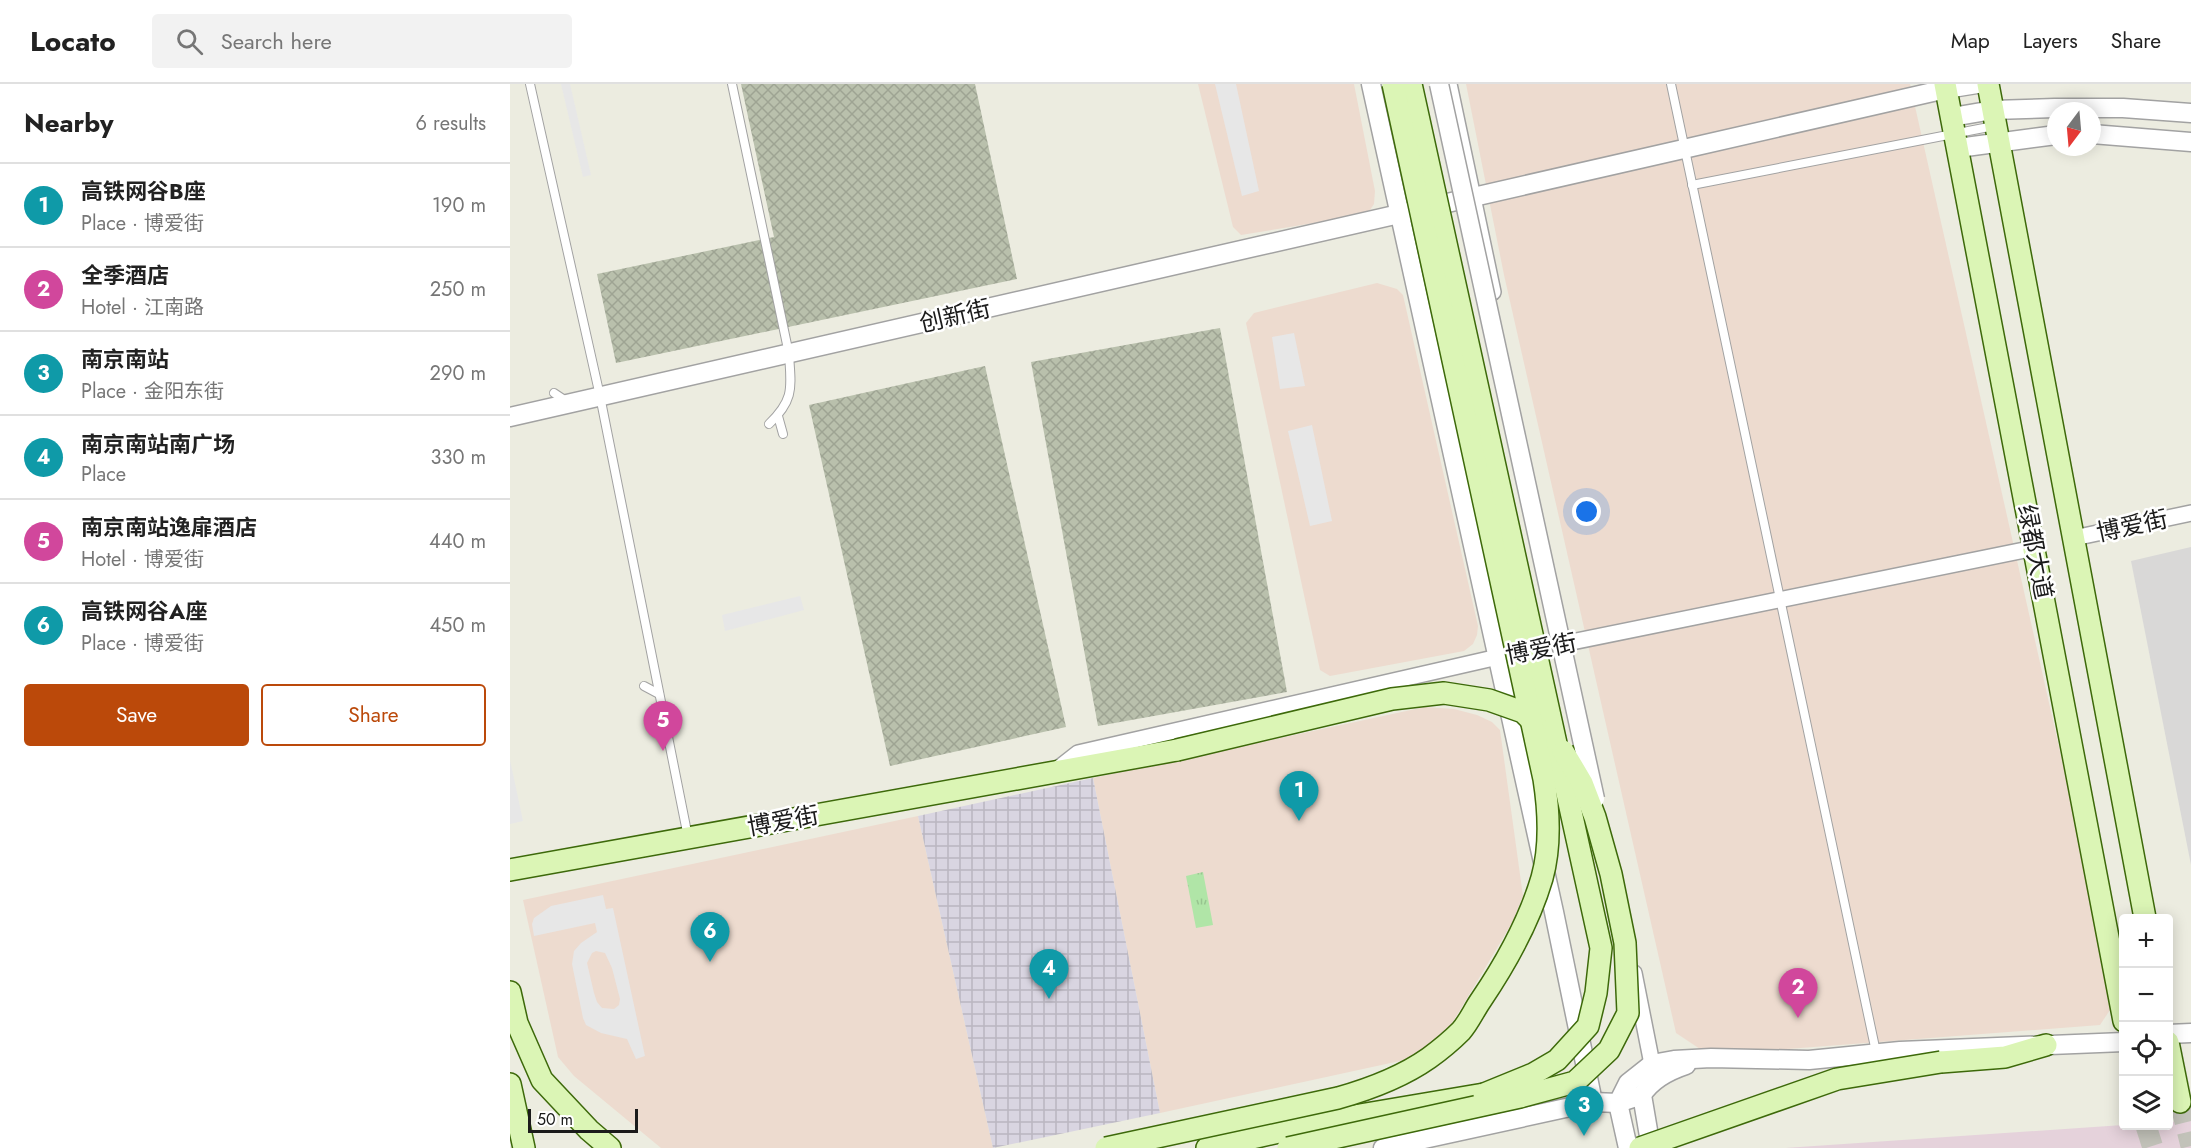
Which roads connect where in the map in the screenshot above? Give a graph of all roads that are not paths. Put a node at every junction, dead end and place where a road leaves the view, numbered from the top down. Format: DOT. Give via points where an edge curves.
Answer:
graph roads {
  1 [pos="530,84"];
  2 [pos="732,84"];
  3 [pos="1371,84"];
  4 [pos="1393,84"];
  5 [pos="1410,84"];
  6 [pos="1440,84"];
  7 [pos="1449,84"];
  8 [pos="1671,84"];
  9 [pos="1977,84"];
  10 [pos="1988,84"];
  11 [pos="1946,86"];
  12 [pos="2191,113"];
  13 [pos="1996,126"];
  14 [pos="1955,133"];
  15 [pos="2047,134"];
  16 [pos="2101,135"];
  17 [pos="2191,142"];
  18 [pos="1684,149"];
  19 [pos="1692,185"];
  20 [pos="1473,198"];
  21 [pos="1400,215"];
  22 [pos="789,354"];
  23 [pos="554,393"];
  24 [pos="600,396"];
  25 [pos="570,403"];
  26 [pos="778,416"];
  27 [pos="510,417"];
  28 [pos="769,424"];
  29 [pos="783,434"];
  30 [pos="2191,513"];
  31 [pos="2074,538"];
  32 [pos="2034,548"];
  33 [pos="1779,600"];
  34 [pos="1566,644"];
  35 [pos="1498,657"];
  36 [pos="644,686"];
  37 [pos="659,694"];
  38 [pos="1055,771"];
  39 [pos="688,838"];
  40 [pos="510,870"];
  41 [pos="1611,874"];
  42 [pos="2144,914"];
  43 [pos="510,992"];
  44 [pos="2119,995"];
  45 [pos="2191,1033"];
  46 [pos="2173,1034"];
  47 [pos="2119,1042"];
  48 [pos="2046,1046"];
  49 [pos="1876,1053"];
  50 [pos="2173,1064"];
  51 [pos="1657,1070"];
  52 [pos="510,1084"];
  53 [pos="1642,1095"];
  54 [pos="1593,1102"];
  55 [pos="2180,1102"];
  56 [pos="1618,1103"];
  57 [pos="524,1148"];
  58 [pos="610,1148"];
  59 [pos="1106,1148"];
  60 [pos="1207,1148"];
  61 [pos="1288,1148"];
  62 [pos="1383,1148"];
  63 [pos="1628,1148"];
  64 [pos="1640,1148"];
  65 [pos="1651,1148"];
  1 -- 24 [label="lane"];
  2 -- 22 [label="lane"];
  3 -- 21 [label="street"];
  4 -- 59 [label="main road, bridge" via="1544,779 1548,808 1542,877 1512,950 1492,984 1461,1030 1429,1058 1376,1088"];
  5 -- 60 [label="main road, bridge" via="1600,948 1596,993 1587,1026 1557,1060 1484,1094 1342,1118"];
  6 -- 41 [label="street, bridge"];
  7 -- 20 [label="street"];
  8 -- 18 [label="lane"];
  9 -- 11 [label="street, 创新街"];
  10 -- 13 [label="main road, 绿都大道"];
  11 -- 14 [label="main road, 绿都大道"];
  11 -- 18 [label="street, 创新街"];
  12 -- 13 [label="street" via="2122,108"];
  13 -- 14 [label="street"];
  13 -- 14 [label="street"];
  13 -- 15 [label="street"];
  13 -- 31 [label="main road, 绿都大道"];
  14 -- 19 [label="lane"];
  14 -- 32 [label="main road, 绿都大道"];
  16 -- 17 [label="street"];
  18 -- 19 [label="lane"];
  18 -- 20 [label="street, 创新街"];
  19 -- 33 [label="lane"];
  20 -- 21 [label="street, 创新街"];
  20 -- 34 [label="street"];
  21 -- 22 [label="street, 创新街"];
  21 -- 35 [label="street"];
  22 -- 24 [label="street, 创新街"];
  22 -- 26 [label="lane" via="791,390"];
  23 -- 25 [label="lane"];
  24 -- 25 [label="street, 创新街"];
  24 -- 37 [label="lane"];
  25 -- 27 [label="street, 创新街"];
  26 -- 28 [label="lane"];
  26 -- 29 [label="lane"];
  30 -- 31 [label="street, 博爱街"];
  31 -- 42 [label="main road, 绿都大道"];
  32 -- 33 [label="street, 博爱街"];
  32 -- 44 [label="main road, 绿都大道"];
  33 -- 34 [label="street, 博爱街"];
  33 -- 49 [label="lane"];
  34 -- 35 [label="street, 博爱街"];
  34 -- 51 [label="street"];
  35 -- 38 [label="street, 博爱街" via="1078,753"];
  35 -- 54 [label="street"];
  36 -- 37 [label="lane"];
  37 -- 39 [label="lane"];
  38 -- 39 [label="main road, 博爱街"];
  38 -- 41 [label="main road, 博爱街, bridge" via="1177,750 1392,699 1444,693 1489,700 1523,712 1565,753 1595,817"];
  39 -- 40 [label="main road, 博爱街"];
  41 -- 61 [label="main road, 博爱街, bridge" via="1625,943 1628,1013 1609,1050 1575,1082"];
  43 -- 58 [label="main road" via="517,1023 542,1080"];
  45 -- 46 [label="street"];
  47 -- 48 [label="street"];
  48 -- 49 [label="street"];
  48 -- 64 [label="main road, bridge" via="2005,1057 1941,1062 1837,1079"];
  49 -- 51 [label="street" via="1809,1060 1674,1060"];
  50 -- 55 [label="main road"];
  51 -- 53 [label="street"];
  51 -- 56 [label="street" via="1628,1083"];
  52 -- 57 [label="main road"];
  53 -- 56 [label="street"];
  53 -- 65 [label="street"];
  54 -- 56 [label="street"];
  54 -- 62 [label="street"];
  56 -- 63 [label="street"];
}
